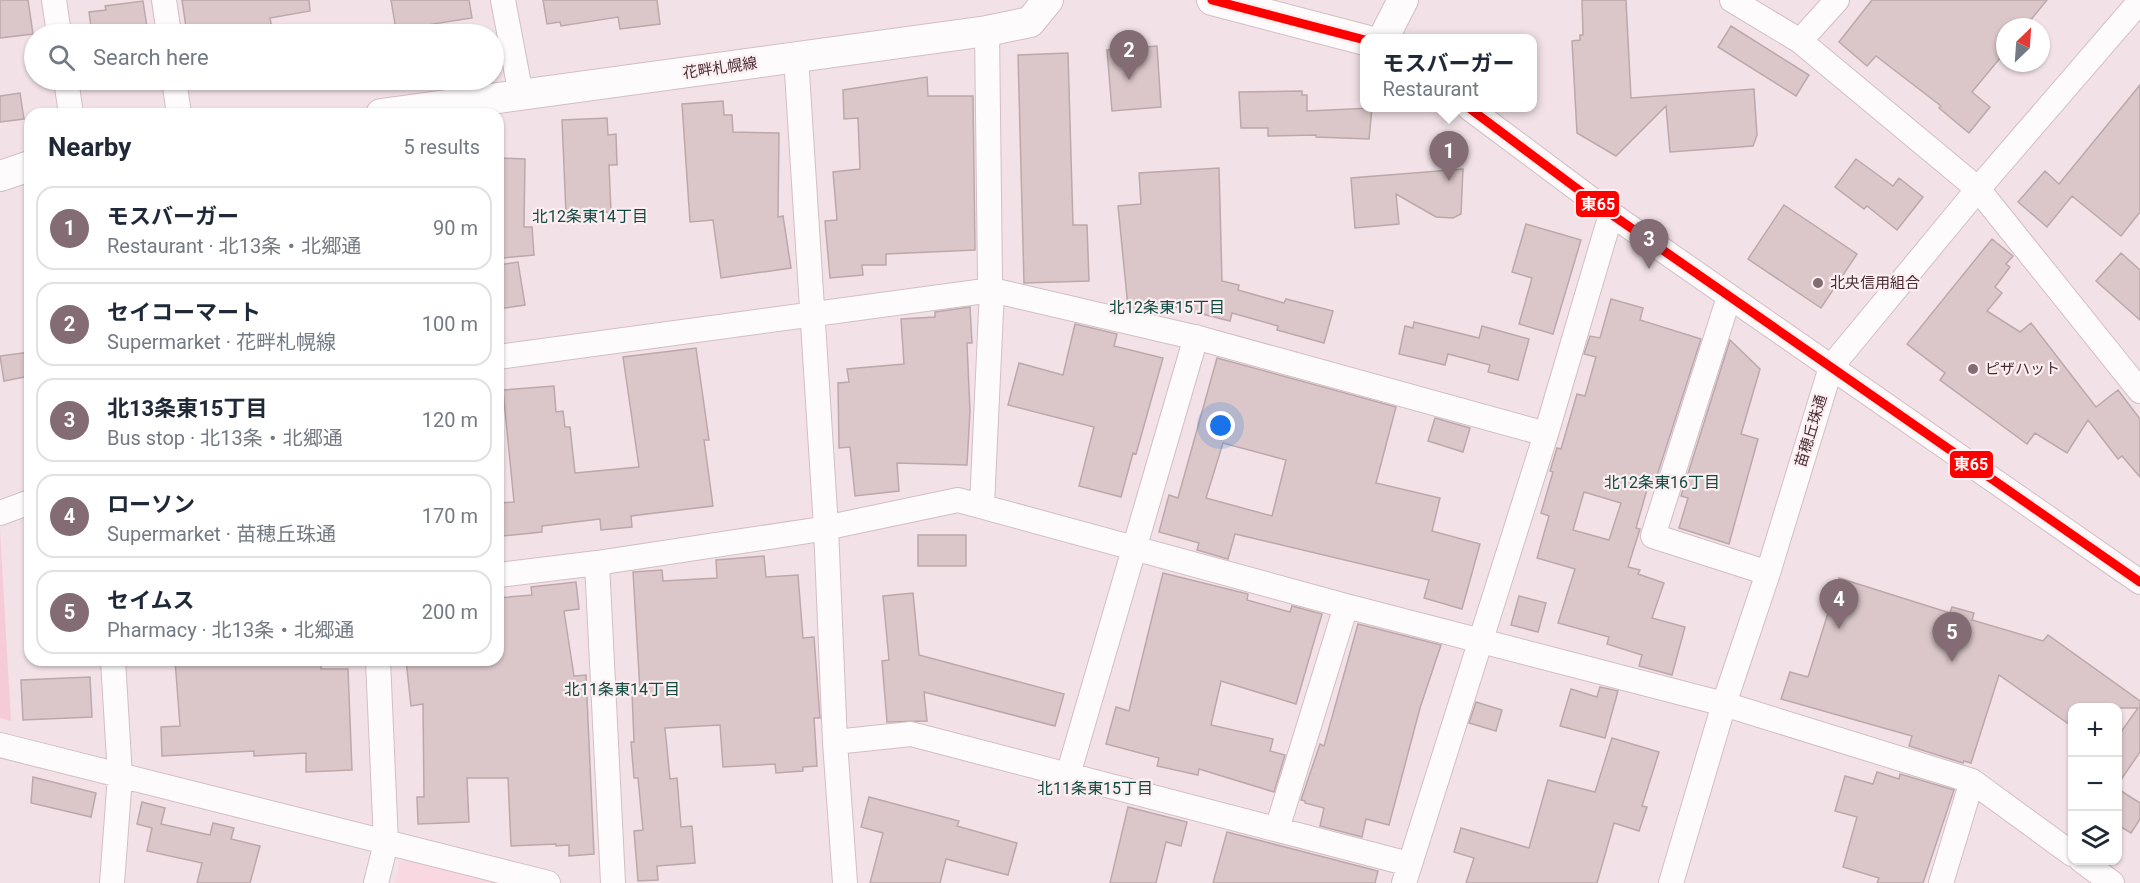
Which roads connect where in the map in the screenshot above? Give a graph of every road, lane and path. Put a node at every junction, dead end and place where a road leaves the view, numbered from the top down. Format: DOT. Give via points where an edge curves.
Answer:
graph roads {
  1 [pos="54,0"];
  2 [pos="164,0"];
  3 [pos="503,0"];
  4 [pos="1048,0"];
  5 [pos="1212,0"];
  6 [pos="1403,0"];
  7 [pos="1732,0"];
  8 [pos="1837,0"];
  9 [pos="2140,1"];
  10 [pos="58,24"];
  11 [pos="168,24"];
  12 [pos="987,31"];
  13 [pos="1386,34"];
  14 [pos="1360,39"];
  15 [pos="1800,41"];
  16 [pos="796,57"];
  17 [pos="67,90"];
  18 [pos="175,90"];
  19 [pos="521,95"];
  20 [pos="70,108"];
  21 [pos="177,108"];
  22 [pos="425,108"];
  23 [pos="1473,112"];
  24 [pos="24,168"];
  25 [pos="0,176"];
  26 [pos="1978,189"];
  27 [pos="1611,214"];
  28 [pos="992,290"];
  29 [pos="1729,297"];
  30 [pos="812,313"];
  31 [pos="1196,337"];
  32 [pos="504,356"];
  33 [pos="1831,367"];
  34 [pos="2139,387"];
  35 [pos="1546,434"];
  36 [pos="24,504"];
  37 [pos="982,505"];
  38 [pos="0,513"];
  39 [pos="826,528"];
  40 [pos="1136,549"];
  41 [pos="597,563"];
  42 [pos="1768,573"];
  43 [pos="504,574"];
  44 [pos="2140,582"];
  45 [pos="1346,606"];
  46 [pos="1480,641"];
  47 [pos="113,666"];
  48 [pos="378,666"];
  49 [pos="1724,704"];
  50 [pos="835,742"];
  51 [pos="0,745"];
  52 [pos="1068,775"];
  53 [pos="120,776"];
  54 [pos="1972,781"];
  55 [pos="1276,829"];
  56 [pos="387,843"];
  57 [pos="2068,850"];
  58 [pos="2087,865"];
  59 [pos="1406,873"];
  60 [pos="112,883"];
  61 [pos="376,883"];
  62 [pos="548,883"];
  63 [pos="613,883"];
  64 [pos="845,883"];
  65 [pos="1671,883"];
  66 [pos="1941,883"];
  67 [pos="2112,883"];
  1 -- 10 [label="street"];
  2 -- 11 [label="street"];
  3 -- 19 [label="street"];
  4 -- 12 [label="main road, 花畔札幌線" via="1030,22"];
  5 -- 14 [label="main road"];
  6 -- 13 [label="main road"];
  7 -- 15 [label="street"];
  8 -- 15 [label="street"];
  9 -- 26 [label="street, 苗穂丘珠通"];
  12 -- 16 [label="main road, 花畔札幌線"];
  12 -- 28 [label="street"];
  15 -- 26 [label="street"];
  16 -- 19 [label="main road, 花畔札幌線"];
  16 -- 30 [label="street"];
  17 -- 20 [label="street"];
  18 -- 21 [label="street"];
  19 -- 22 [label="main road, 花畔札幌線"];
  23 -- 27 [label="street"];
  24 -- 25 [label="main road"];
  26 -- 33 [label="street, 苗穂丘珠通"];
  26 -- 34 [label="street"];
  27 -- 29 [label="street"];
  27 -- 35 [label="street"];
  28 -- 30 [label="street"];
  28 -- 31 [label="street"];
  28 -- 37 [label="street"];
  29 -- 33 [label="street"];
  29 -- 42 [label="street" via="1653,536"];
  30 -- 32 [label="street"];
  30 -- 39 [label="street"];
  31 -- 35 [label="street"];
  31 -- 40 [label="street"];
  33 -- 42 [label="street, 苗穂丘珠通"];
  33 -- 44 [label="street"];
  35 -- 46 [label="street"];
  36 -- 38 [label="street"];
  37 -- 39 [label="street" via="958,500"];
  37 -- 40 [label="street"];
  39 -- 41 [label="street"];
  39 -- 50 [label="street"];
  40 -- 45 [label="street"];
  40 -- 52 [label="street"];
  41 -- 43 [label="street"];
  41 -- 63 [label="street"];
  42 -- 49 [label="street, 苗穂丘珠通"];
  45 -- 46 [label="street"];
  45 -- 55 [label="street"];
  46 -- 49 [label="street"];
  46 -- 59 [label="street"];
  47 -- 53 [label="street"];
  48 -- 56 [label="street"];
  49 -- 54 [label="street"];
  49 -- 65 [label="street, 苗穂丘珠通"];
  50 -- 52 [label="street" via="910,734"];
  50 -- 64 [label="street"];
  51 -- 53 [label="street"];
  52 -- 55 [label="street"];
  53 -- 56 [label="street"];
  53 -- 60 [label="street"];
  54 -- 57 [label="street"];
  54 -- 66 [label="street"];
  55 -- 59 [label="street"];
  56 -- 61 [label="street"];
  56 -- 62 [label="street"];
  58 -- 67 [label="street"];
}
